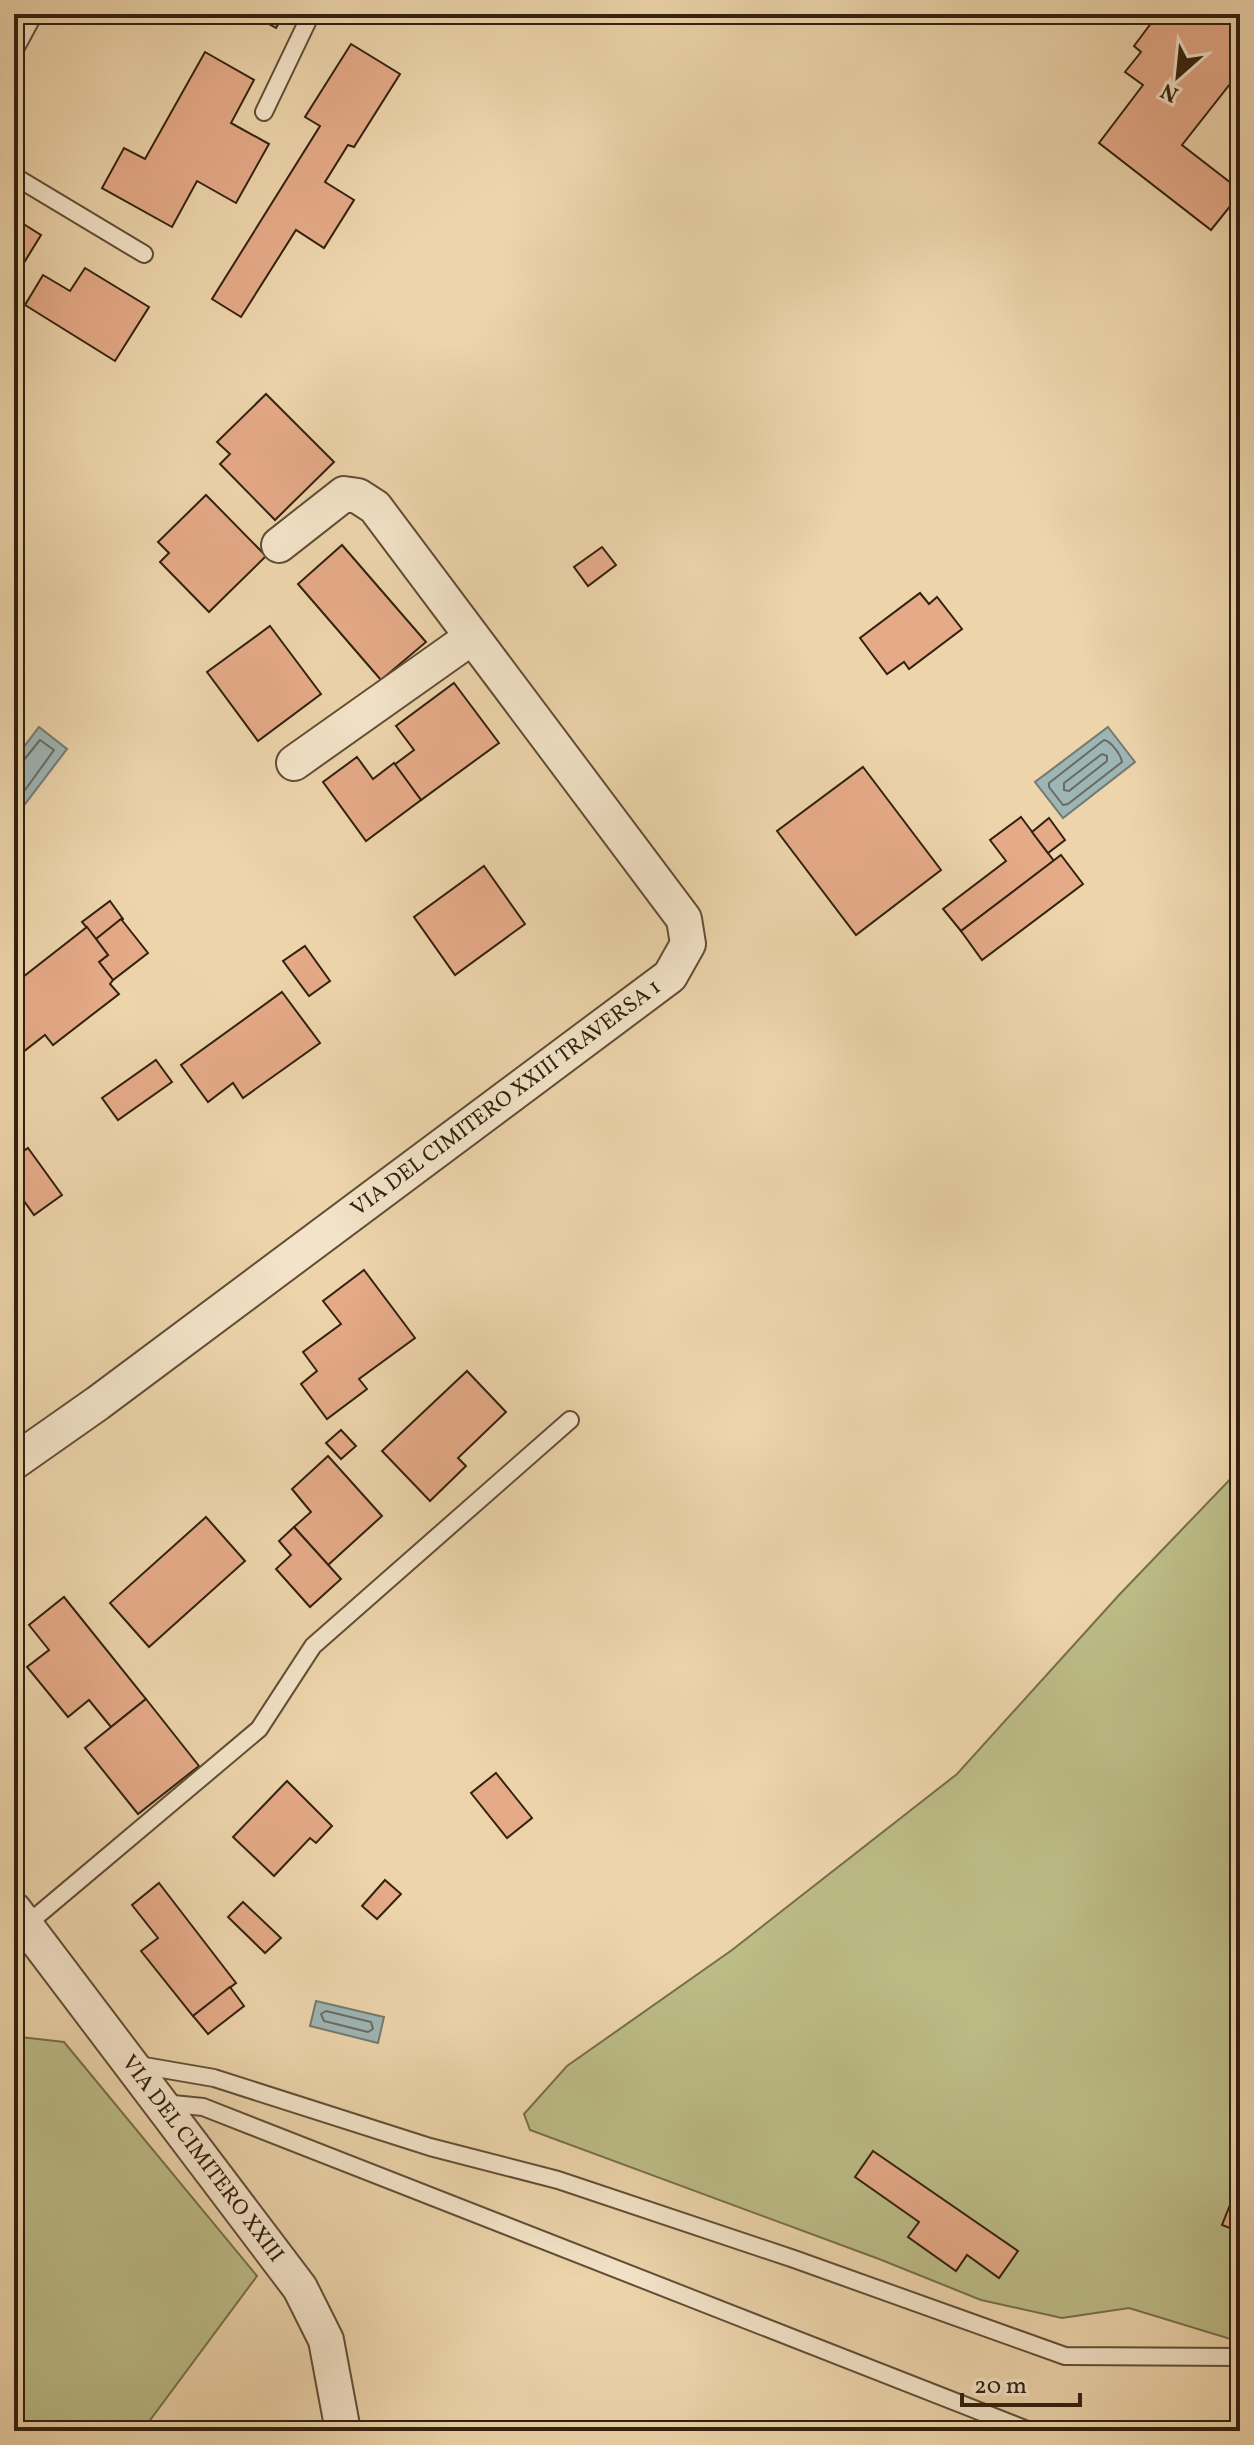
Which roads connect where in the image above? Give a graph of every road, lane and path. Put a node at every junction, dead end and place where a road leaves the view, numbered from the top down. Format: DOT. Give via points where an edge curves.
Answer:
graph roads {
  1 [pos="34,14"];
  2 [pos="311,14"];
  3 [pos="14,51"];
  4 [pos="264,112"];
  5 [pos="14,176"];
  6 [pos="144,254"];
  7 [pos="279,545"];
  8 [pos="472,637"];
  9 [pos="294,763"];
  10 [pos="570,1420"];
  11 [pos="14,1462"];
  12 [pos="20,1918"];
  13 [pos="127,2063"];
  14 [pos="157,2102"];
  15 [pos="1240,2357"];
  16 [pos="343,2431"];
  17 [pos="1030,2431"];
  1 -- 3 [label="lane"];
  2 -- 4 [label="lane"];
  5 -- 6 [label="lane"];
  7 -- 8 [label="street, VIA DEL CIMITERO XXIII TRAVERSA 1" via="344,494 358,496 375,507"];
  8 -- 9 [label="street"];
  8 -- 11 [label="street, VIA DEL CIMITERO XXIII TRAVERSA 1" via="684,919 688,944 670,976"];
  10 -- 12 [label="lane" via="313,1646 259,1729"];
  12 -- 13 [label="street, VIA DEL CIMITERO XXIII"];
  13 -- 14 [label="street, VIA DEL CIMITERO XXIII"];
  13 -- 15 [label="lane" via="214,2078 430,2147 558,2180 1065,2356"];
  14 -- 16 [label="street, VIA DEL CIMITERO XXIII" via="300,2288 326,2340"];
  14 -- 17 [label="lane" via="203,2107"];
}
